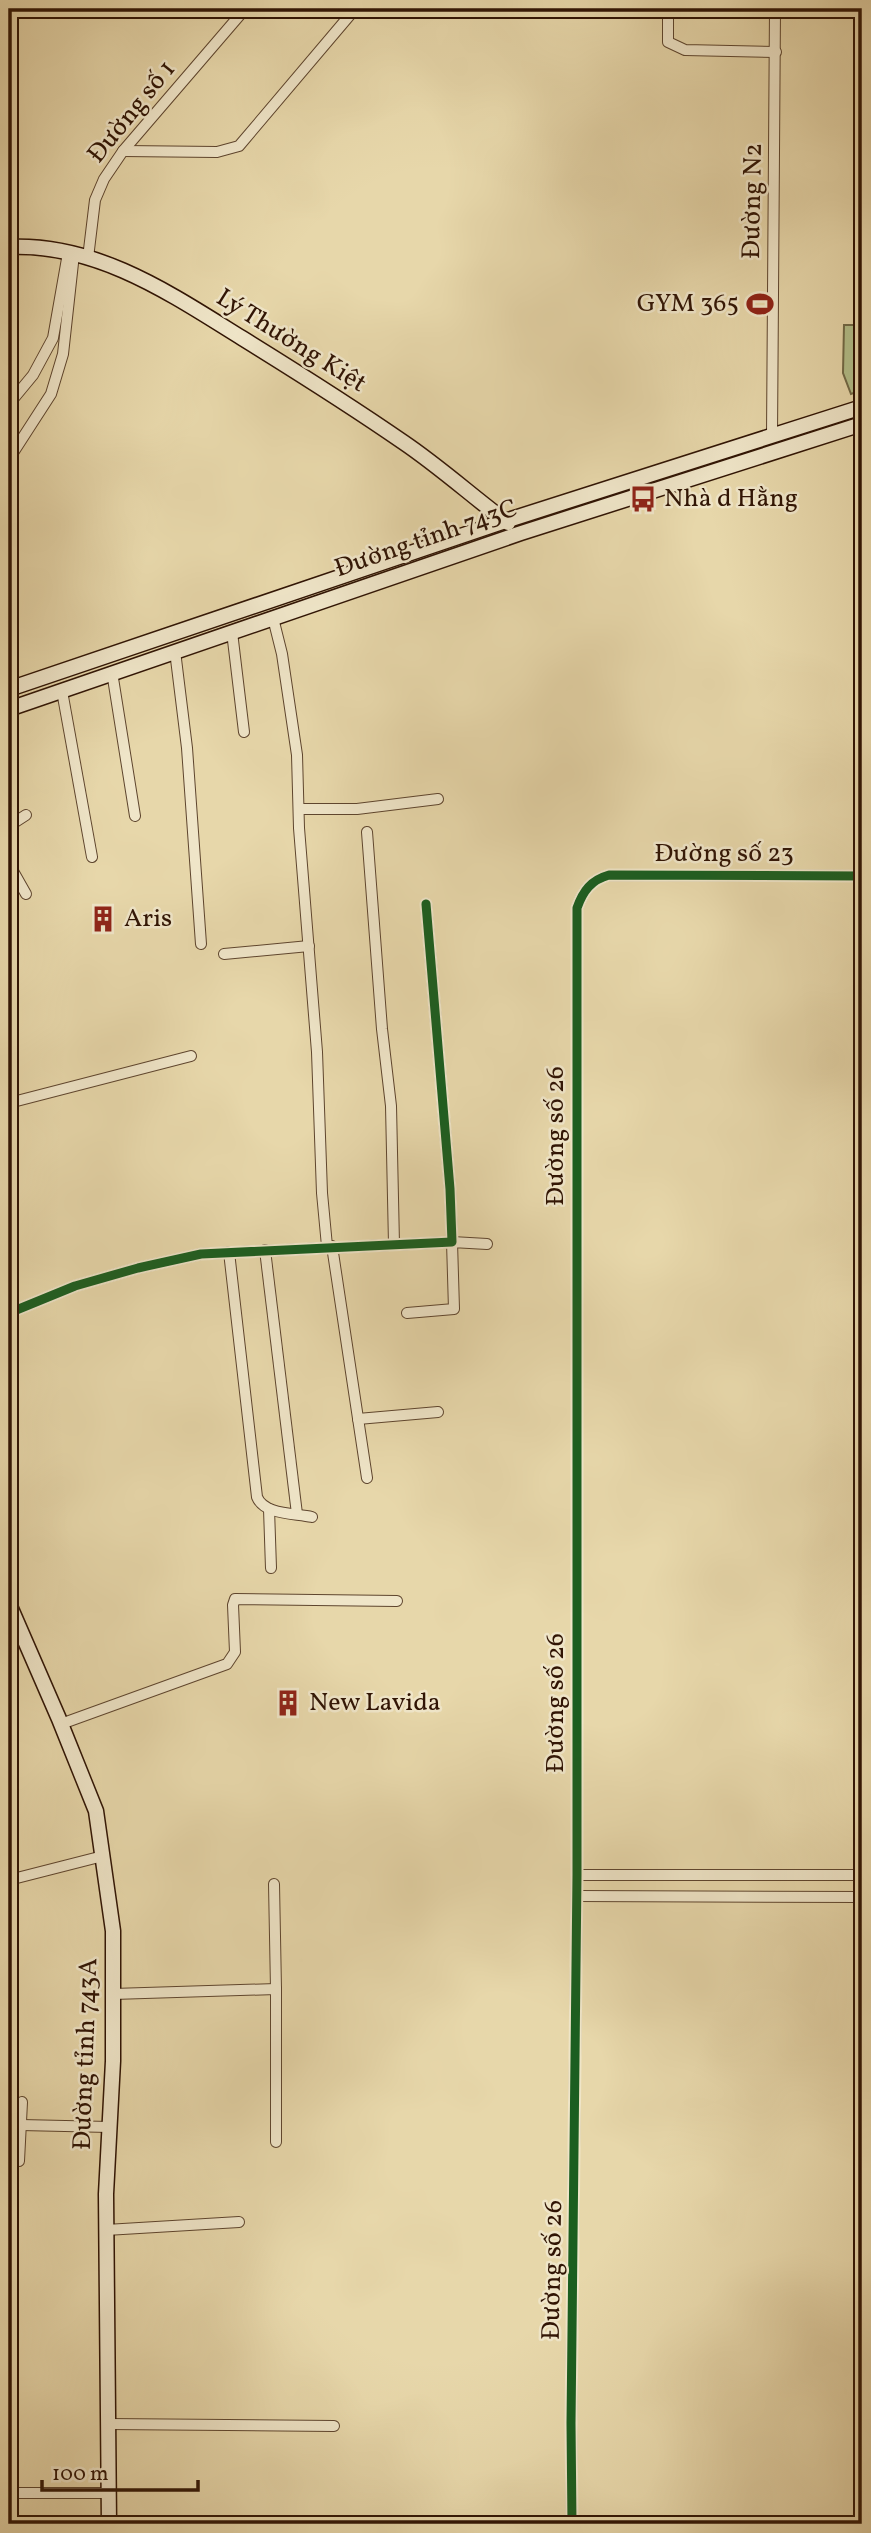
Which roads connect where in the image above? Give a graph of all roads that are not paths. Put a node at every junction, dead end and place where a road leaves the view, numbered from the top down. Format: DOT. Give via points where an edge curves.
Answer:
graph roads {
  1 [pos="245,9"];
  2 [pos="355,9"];
  3 [pos="668,9"];
  4 [pos="775,9"];
  5 [pos="776,52"];
  6 [pos="122,151"];
  7 [pos="9,247"];
  8 [pos="77,255"];
  9 [pos="9,404"];
  10 [pos="862,407"];
  11 [pos="862,424"];
  12 [pos="772,436"];
  13 [pos="777,452"];
  14 [pos="9,459"];
  15 [pos="505,521"];
  16 [pos="521,533"];
  17 [pos="273,618"];
  18 [pos="232,632"];
  19 [pos="175,651"];
  20 [pos="112,672"];
  21 [pos="9,689"];
  22 [pos="62,691"];
  23 [pos="9,709"];
  24 [pos="244,732"];
  25 [pos="438,799"];
  26 [pos="300,808"];
  27 [pos="26,815"];
  28 [pos="135,816"];
  29 [pos="9,826"];
  30 [pos="367,832"];
  31 [pos="92,857"];
  32 [pos="9,864"];
  33 [pos="862,876"];
  34 [pos="589,885"];
  35 [pos="26,894"];
  36 [pos="426,904"];
  37 [pos="201,944"];
  38 [pos="309,946"];
  39 [pos="224,954"];
  40 [pos="191,1056"];
  41 [pos="9,1103"];
  42 [pos="452,1242"];
  43 [pos="394,1244"];
  44 [pos="487,1244"];
  45 [pos="329,1246"];
  46 [pos="265,1251"];
  47 [pos="229,1252"];
  48 [pos="9,1313"];
  49 [pos="407,1313"];
  50 [pos="438,1412"];
  51 [pos="358,1419"];
  52 [pos="367,1478"];
  53 [pos="269,1509"];
  54 [pos="297,1514"];
  55 [pos="312,1517"];
  56 [pos="271,1568"];
  57 [pos="397,1601"];
  58 [pos="9,1604"];
  59 [pos="61,1724"];
  60 [pos="103,1856"];
  61 [pos="577,1875"];
  62 [pos="862,1875"];
  63 [pos="9,1880"];
  64 [pos="274,1884"];
  65 [pos="577,1896"];
  66 [pos="862,1897"];
  67 [pos="276,1989"];
  68 [pos="113,1994"];
  69 [pos="22,2102"];
  70 [pos="21,2125"];
  71 [pos="110,2127"];
  72 [pos="276,2142"];
  73 [pos="19,2161"];
  74 [pos="239,2222"];
  75 [pos="106,2230"];
  76 [pos="108,2424"];
  77 [pos="334,2426"];
  78 [pos="9,2493"];
  79 [pos="109,2493"];
  80 [pos="109,2524"];
  81 [pos="572,2524"];
  1 -- 6 [label="street, Đường số 1"];
  2 -- 6 [label="street" via="239,146 217,152"];
  3 -- 5 [label="street" via="668,42 685,50"];
  4 -- 5 [label="street, Đường N2"];
  5 -- 12 [label="street, Đường N2"];
  6 -- 8 [label="street, Đường số 1" via="104,179"];
  7 -- 8 [label="main road, Lý Thường Kiệt" via="40,247"];
  8 -- 9 [label="street" via="53,338 33,375"];
  8 -- 14 [label="street" via="51,394"];
  8 -- 15 [label="main road, Lý Thường Kiệt" via="143,279 283,363 405,443"];
  10 -- 12 [label="main road, Đường tỉnh 743C"];
  11 -- 13 [label="main road, Đường tỉnh 743C"];
  12 -- 13 [label="main road"];
  12 -- 15 [label="main road, Đường tỉnh 743C"];
  13 -- 16 [label="main road, Đường tỉnh 743C"];
  15 -- 16 [label="main road, Lý Thường Kiệt"];
  15 -- 21 [label="main road, Đường tỉnh 743C"];
  16 -- 17 [label="main road, Đường tỉnh 743C"];
  17 -- 18 [label="main road, Đường tỉnh 743C"];
  17 -- 26 [label="street" via="297,755"];
  18 -- 19 [label="main road, Đường tỉnh 743C"];
  18 -- 24 [label="street"];
  19 -- 20 [label="main road, Đường tỉnh 743C"];
  19 -- 37 [label="street"];
  20 -- 22 [label="main road, Đường tỉnh 743C"];
  20 -- 28 [label="street"];
  22 -- 23 [label="main road, Đường tỉnh 743C"];
  22 -- 31 [label="street"];
  25 -- 26 [label="street" via="357,809"];
  26 -- 38 [label="street"];
  27 -- 29 [label="street"];
  30 -- 43 [label="street" via="391,1106"];
  32 -- 35 [label="street"];
  33 -- 34 [label="street, Đường số 23" via="609,875"];
  34 -- 61 [label="street, Đường số 26" via="577,908"];
  36 -- 42 [label="street"];
  38 -- 39 [label="street"];
  38 -- 45 [label="street"];
  40 -- 41 [label="street"];
  42 -- 43 [label="street"];
  42 -- 44 [label="street"];
  42 -- 49 [label="street" via="454,1309"];
  43 -- 45 [label="street"];
  45 -- 46 [label="street"];
  45 -- 51 [label="street"];
  46 -- 47 [label="street"];
  46 -- 54 [label="street"];
  47 -- 48 [label="street" via="138,1268 75,1286"];
  47 -- 53 [label="street" via="257,1497"];
  50 -- 51 [label="street"];
  51 -- 52 [label="street"];
  53 -- 54 [label="street"];
  53 -- 56 [label="street"];
  54 -- 55 [label="street"];
  57 -- 59 [label="street" via="235,1599 235,1652 227,1664"];
  58 -- 59 [label="main road, Đường tỉnh 743A"];
  59 -- 60 [label="main road, Đường tỉnh 743A" via="96,1811"];
  60 -- 63 [label="street"];
  60 -- 68 [label="main road, Đường tỉnh 743A" via="113,1931"];
  61 -- 62 [label="street"];
  61 -- 65 [label="street, Đường số 26"];
  64 -- 67 [label="street"];
  65 -- 66 [label="street"];
  65 -- 81 [label="street, Đường số 26"];
  67 -- 68 [label="street"];
  67 -- 72 [label="street"];
  68 -- 71 [label="main road, Đường tỉnh 743A"];
  69 -- 70 [label="street"];
  70 -- 71 [label="street"];
  70 -- 73 [label="street"];
  71 -- 75 [label="main road, Đường tỉnh 743A"];
  74 -- 75 [label="street"];
  75 -- 76 [label="main road, Đường tỉnh 743A"];
  76 -- 77 [label="street"];
  76 -- 79 [label="main road, Đường tỉnh 743A"];
  78 -- 79 [label="street"];
  79 -- 80 [label="main road, Đường tỉnh 743A"];
}
